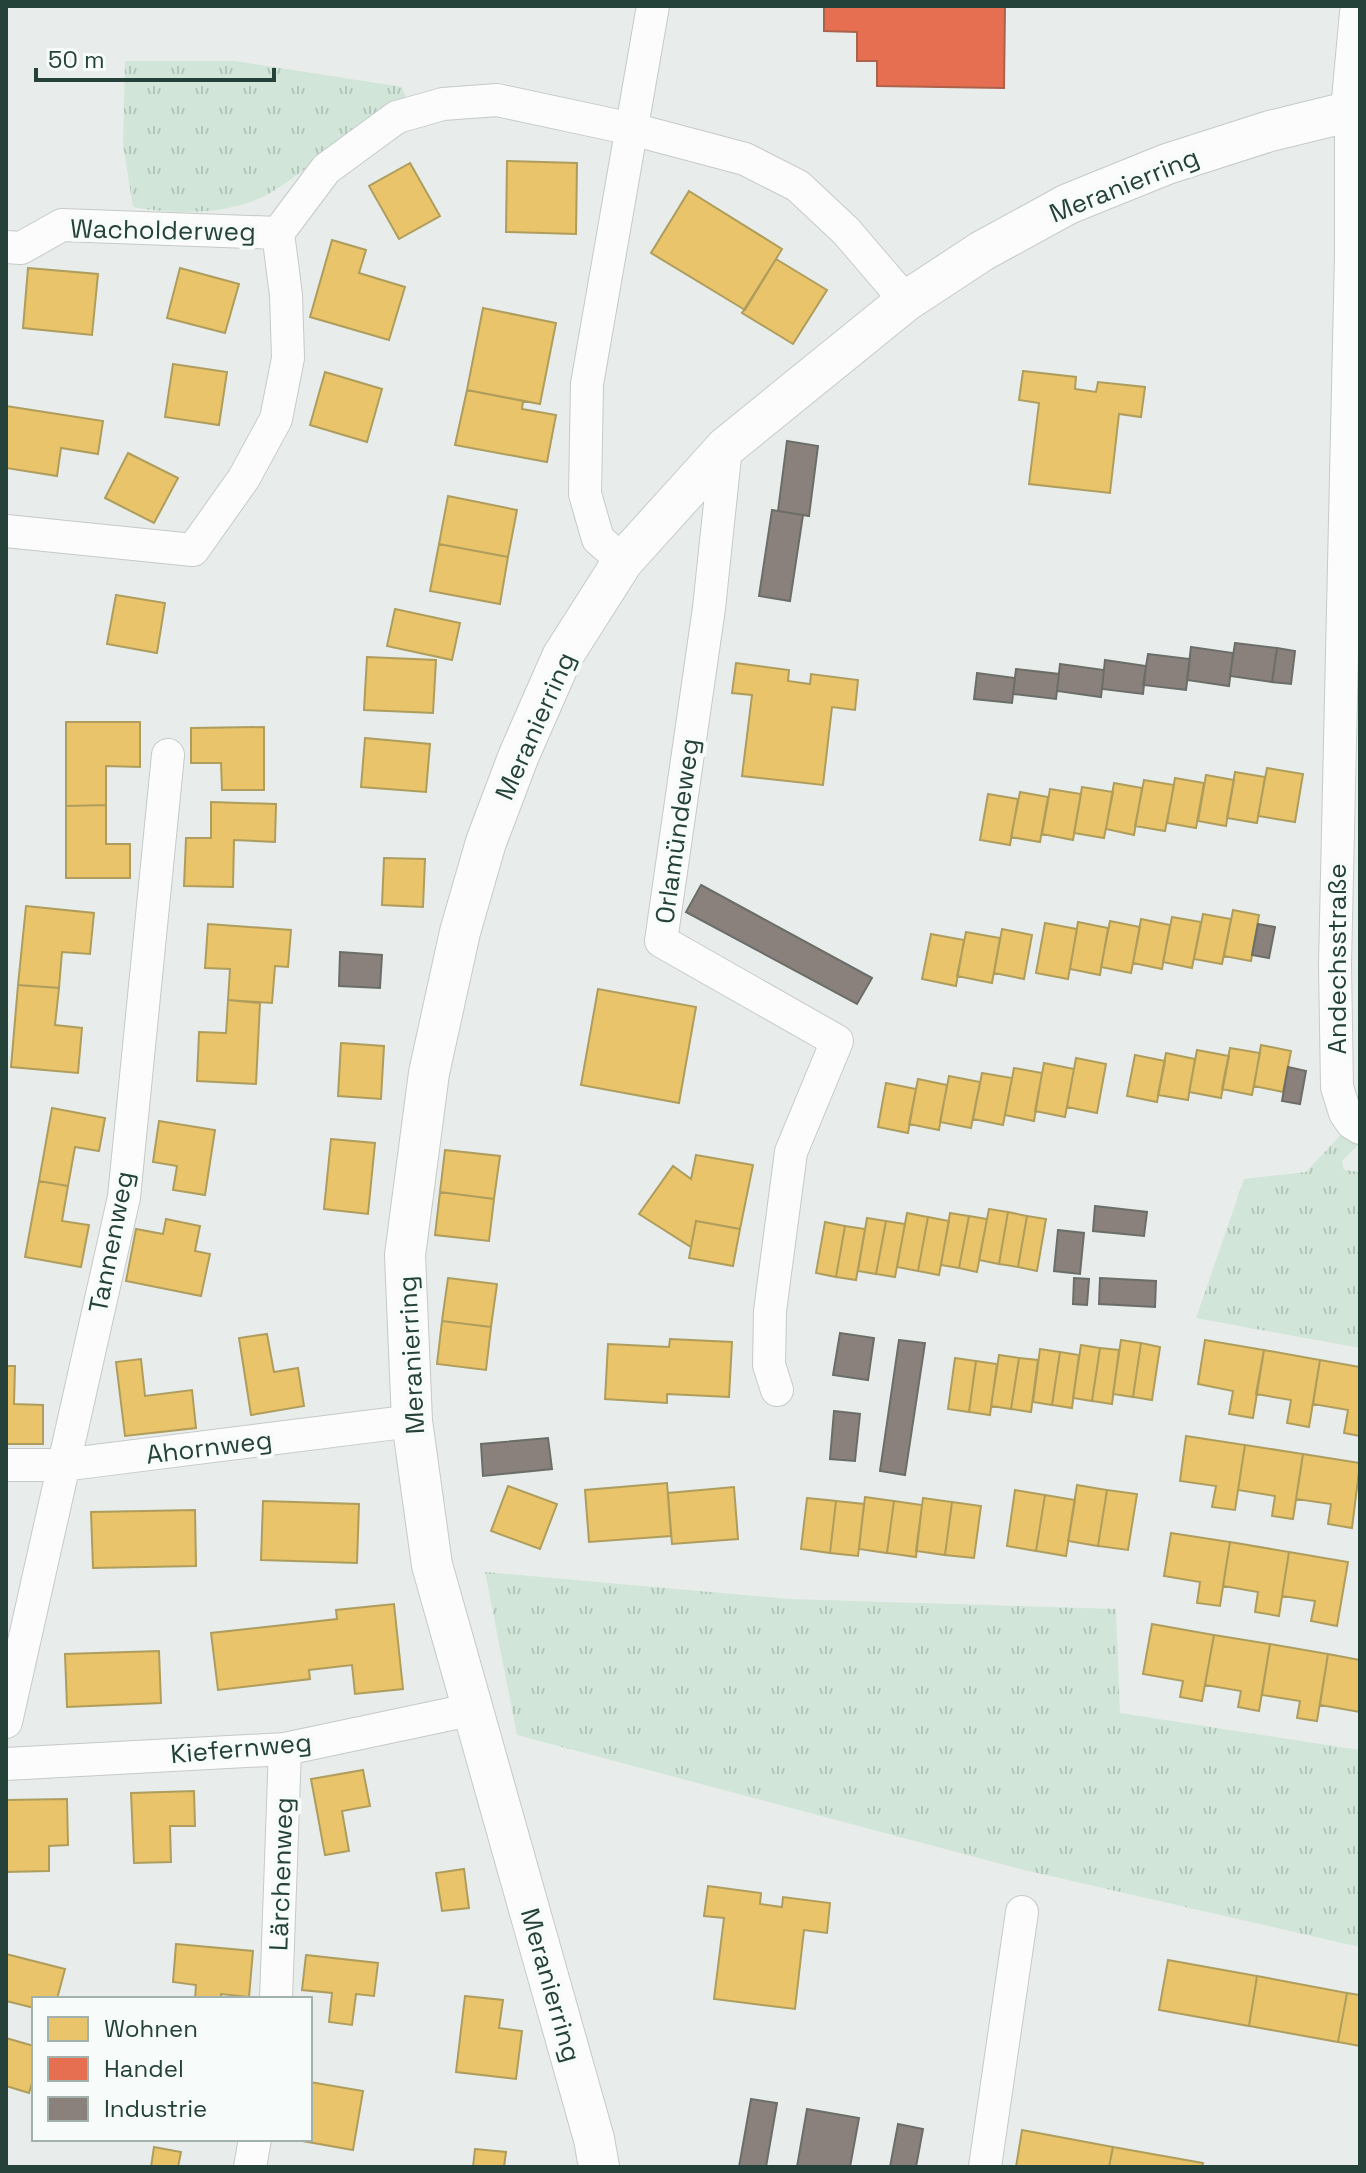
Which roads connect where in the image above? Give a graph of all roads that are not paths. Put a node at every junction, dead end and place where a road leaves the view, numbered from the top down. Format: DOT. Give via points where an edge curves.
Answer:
graph roads {
  1 [pos="653,6"];
  2 [pos="1360,13"];
  3 [pos="1355,110"];
  4 [pos="632,129"];
  5 [pos="278,233"];
  6 [pos="6,247"];
  7 [pos="906,301"];
  8 [pos="726,447"];
  9 [pos="6,531"];
  10 [pos="623,561"];
  11 [pos="168,755"];
  12 [pos="1360,1128"];
  13 [pos="777,1390"];
  14 [pos="412,1421"];
  15 [pos="6,1465"];
  16 [pos="62,1465"];
  17 [pos="474,1709"];
  18 [pos="6,1722"];
  19 [pos="285,1749"];
  20 [pos="6,1764"];
  21 [pos="1022,1912"];
  22 [pos="276,1997"];
  23 [pos="255,2141"];
  24 [pos="250,2167"];
  25 [pos="599,2167"];
  26 [pos="985,2167"];
  1 -- 4 [label="street"];
  2 -- 3 [label="street"];
  3 -- 7 [label="street, Meranierring" via="1167,164 1068,204"];
  3 -- 12 [label="street, Andechsstraße" via="1335,964 1339,1096 1345,1113"];
  4 -- 5 [label="street, Wacholderweg" via="497,100 443,104 397,117 326,169"];
  4 -- 7 [label="street" via="745,159 798,186 846,231"];
  4 -- 10 [label="street" via="587,384 585,494 598,539"];
  5 -- 6 [label="street, Wacholderweg" via="62,225 21,248"];
  5 -- 9 [label="street, Wacholderweg" via="288,358 276,419 244,478 193,550"];
  7 -- 8 [label="street, Meranierring"];
  8 -- 10 [label="street, Meranierring"];
  8 -- 13 [label="street, Orlamündeweg" via="709,608 661,941 837,1041 791,1152 770,1311 769,1365"];
  10 -- 14 [label="street, Meranierring" via="562,657 486,842 460,932 429,1073 405,1255"];
  11 -- 16 [label="street, Tannenweg" via="124,1197"];
  14 -- 16 [label="street, Ahornweg"];
  14 -- 17 [label="street, Meranierring" via="432,1565"];
  15 -- 16 [label="street, Ahornweg"];
  16 -- 18 [label="street, Tannenweg"];
  17 -- 19 [label="street, Kiefernweg"];
  17 -- 25 [label="street, Meranierring"];
  19 -- 20 [label="street, Kiefernweg"];
  19 -- 22 [label="street, Lärchenweg"];
  21 -- 26 [label="street"];
  23 -- 24 [label="street"];
}
